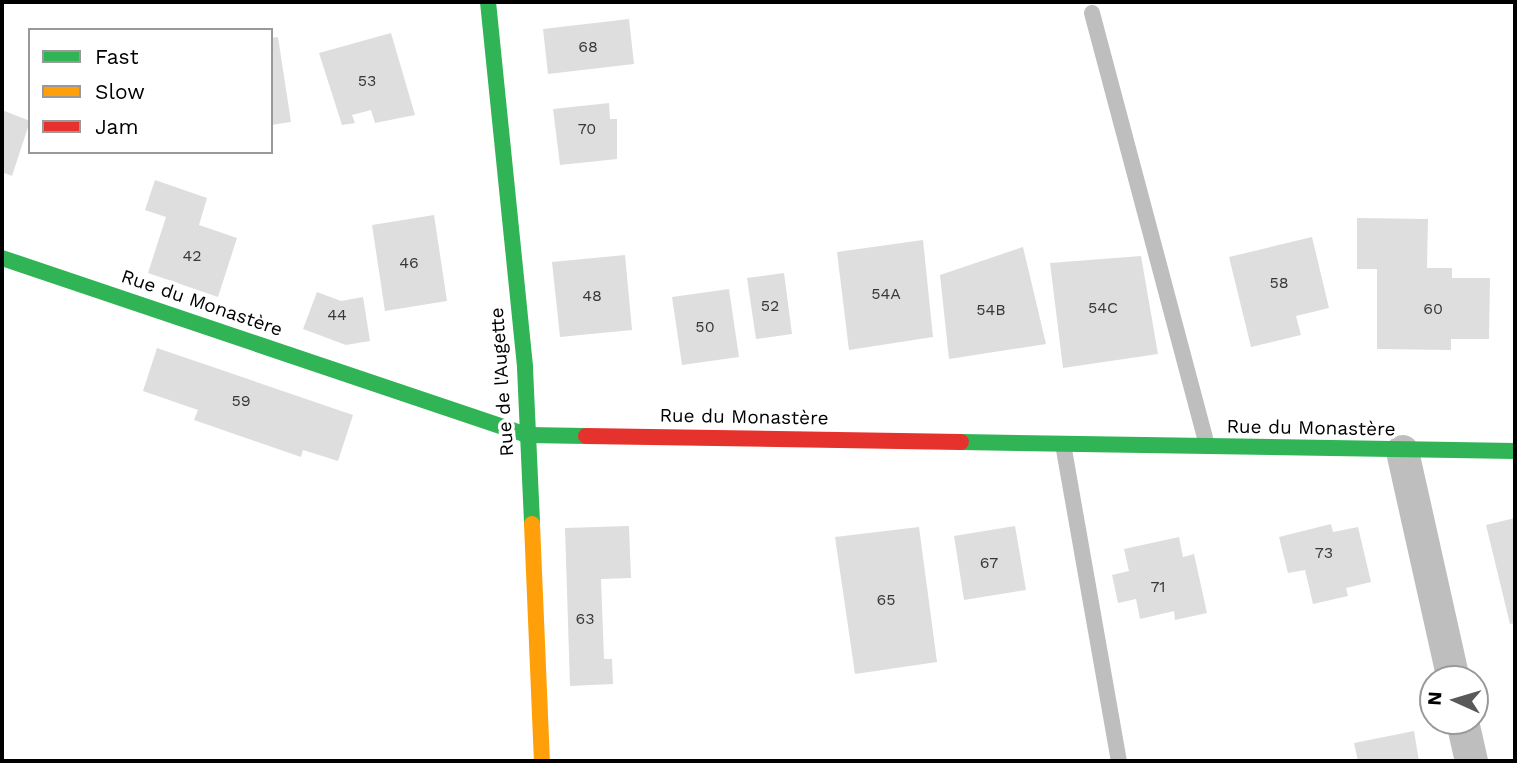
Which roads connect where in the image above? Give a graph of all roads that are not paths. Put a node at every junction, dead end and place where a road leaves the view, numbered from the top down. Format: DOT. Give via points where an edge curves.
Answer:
graph roads {
  1 [pos="488,2"];
  2 [pos="1092,13"];
  3 [pos="2,258"];
  4 [pos="527,435"];
  5 [pos="1063,444"];
  6 [pos="1208,446"];
  7 [pos="1402,451"];
  8 [pos="1515,451"];
  9 [pos="1450,665"];
  10 [pos="1465,735"];
  11 [pos="542,761"];
  12 [pos="1119,761"];
  13 [pos="1471,761"];
  1 -- 4 [label="street, Rue de l'Augette" via="525,368"];
  2 -- 6 [label="lane"];
  3 -- 4 [label="street, Rue du Monastère"];
  4 -- 5 [label="street, Rue du Monastère"];
  4 -- 11 [label="street, Rue de l'Augette"];
  5 -- 6 [label="street, Rue du Monastère"];
  5 -- 12 [label="lane"];
  6 -- 7 [label="street, Rue du Monastère"];
  7 -- 8 [label="street, Rue du Monastère"];
  7 -- 9 [label="street"];
  10 -- 13 [label="street"];
}
